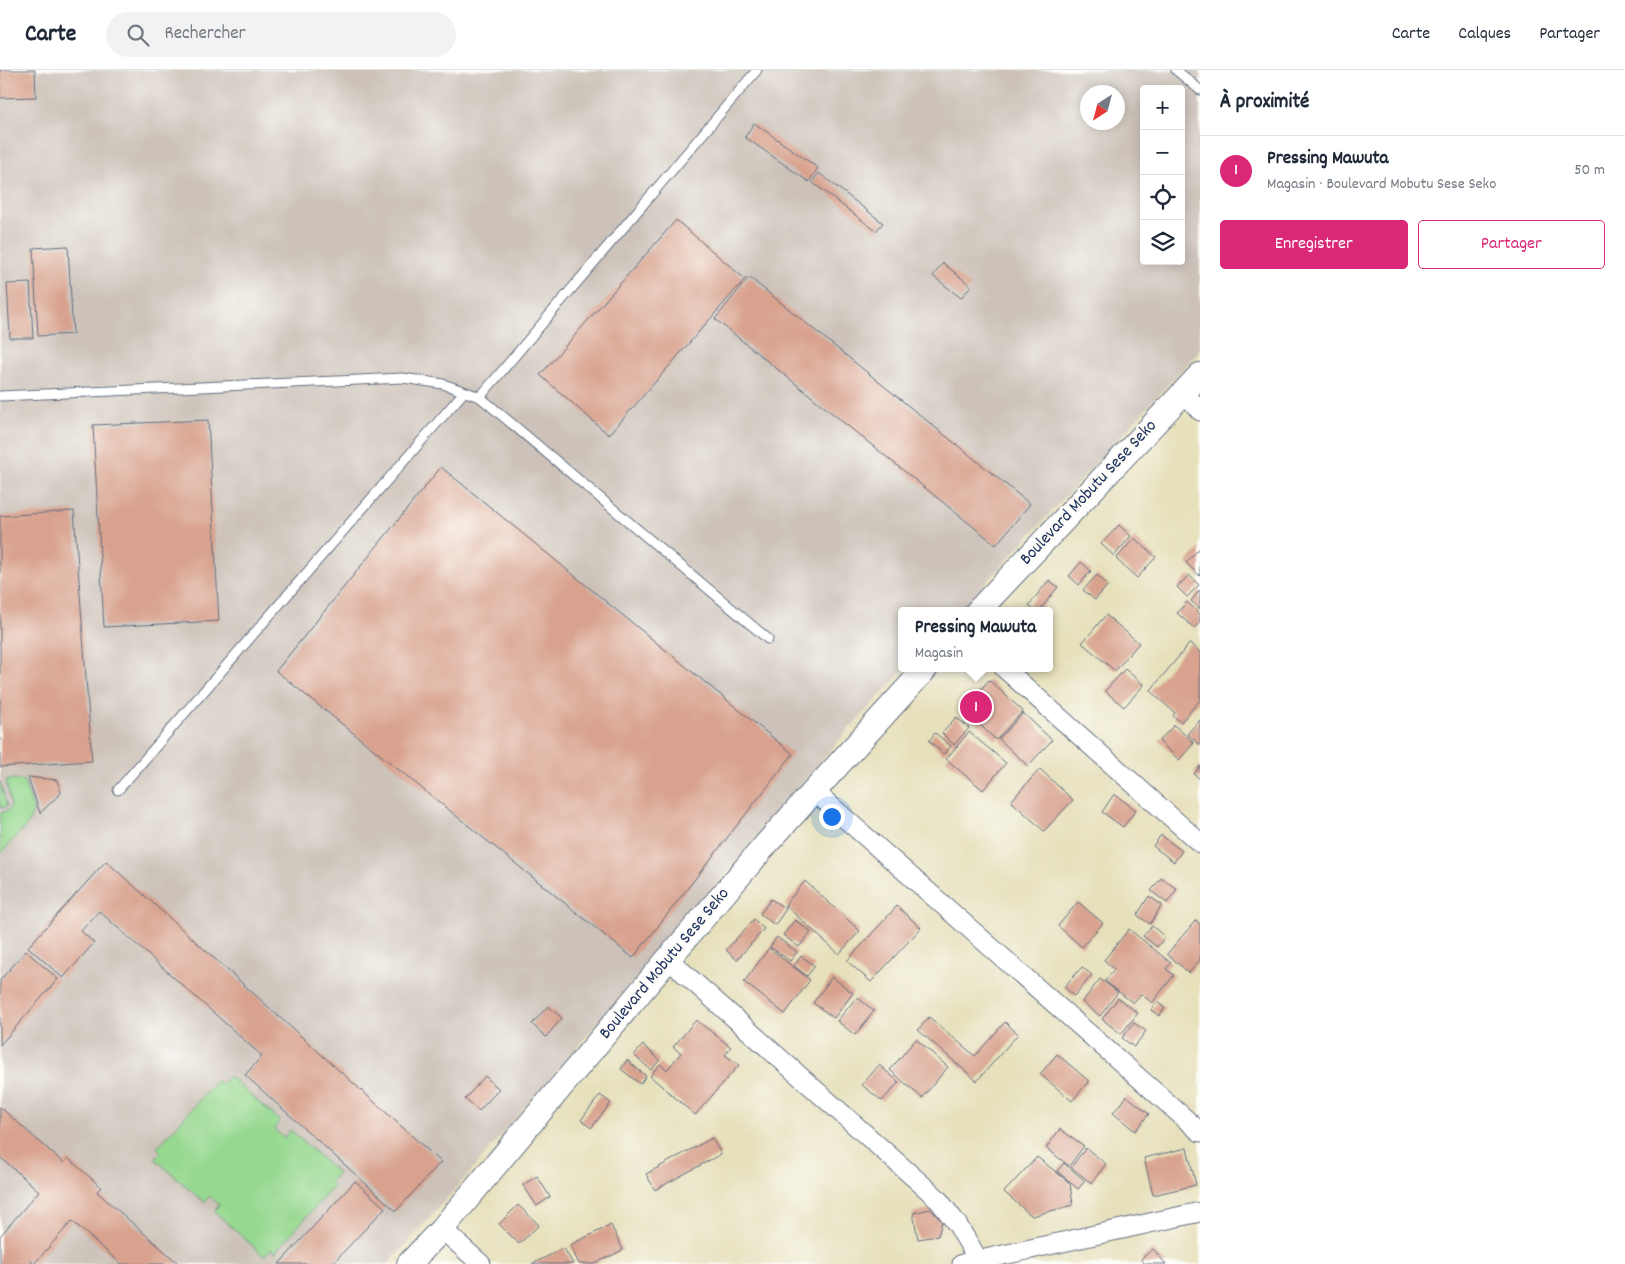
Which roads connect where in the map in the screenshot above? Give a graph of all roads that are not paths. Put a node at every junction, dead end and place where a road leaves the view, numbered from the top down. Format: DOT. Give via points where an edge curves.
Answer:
graph roads {
  1 [pos="757,70"];
  2 [pos="1176,70"];
  3 [pos="1200,90"];
  4 [pos="1200,375"];
  5 [pos="464,392"];
  6 [pos="1184,392"];
  7 [pos="0,396"];
  8 [pos="480,398"];
  9 [pos="1200,412"];
  10 [pos="982,607"];
  11 [pos="768,639"];
  12 [pos="922,672"];
  13 [pos="1008,672"];
  14 [pos="118,790"];
  15 [pos="814,791"];
  16 [pos="1200,843"];
  17 [pos="668,959"];
  18 [pos="1200,1132"];
  19 [pos="1200,1212"];
  20 [pos="442,1229"];
  21 [pos="1019,1252"];
  22 [pos="970,1262"];
  23 [pos="409,1264"];
  24 [pos="481,1264"];
  25 [pos="1003,1264"];
  1 -- 8 [label="lane"];
  2 -- 3 [label="lane"];
  4 -- 6 [label="street, Boulevard Mobutu Sese Seko"];
  5 -- 7 [label="lane" via="443,384 403,378"];
  5 -- 8 [label="lane"];
  5 -- 14 [label="lane"];
  6 -- 9 [label="street"];
  6 -- 10 [label="street, Boulevard Mobutu Sese Seko"];
  8 -- 11 [label="lane"];
  12 -- 15 [label="street, Boulevard Mobutu Sese Seko"];
  13 -- 16 [label="street"];
  15 -- 17 [label="street, Boulevard Mobutu Sese Seko"];
  15 -- 18 [label="street"];
  17 -- 20 [label="street, Boulevard Mobutu Sese Seko"];
  17 -- 22 [label="street" via="936,1198 957,1224"];
  19 -- 21 [label="street"];
  20 -- 23 [label="street, Boulevard Mobutu Sese Seko"];
  20 -- 24 [label="street"];
  21 -- 22 [label="street"];
  21 -- 25 [label="street"];
}
